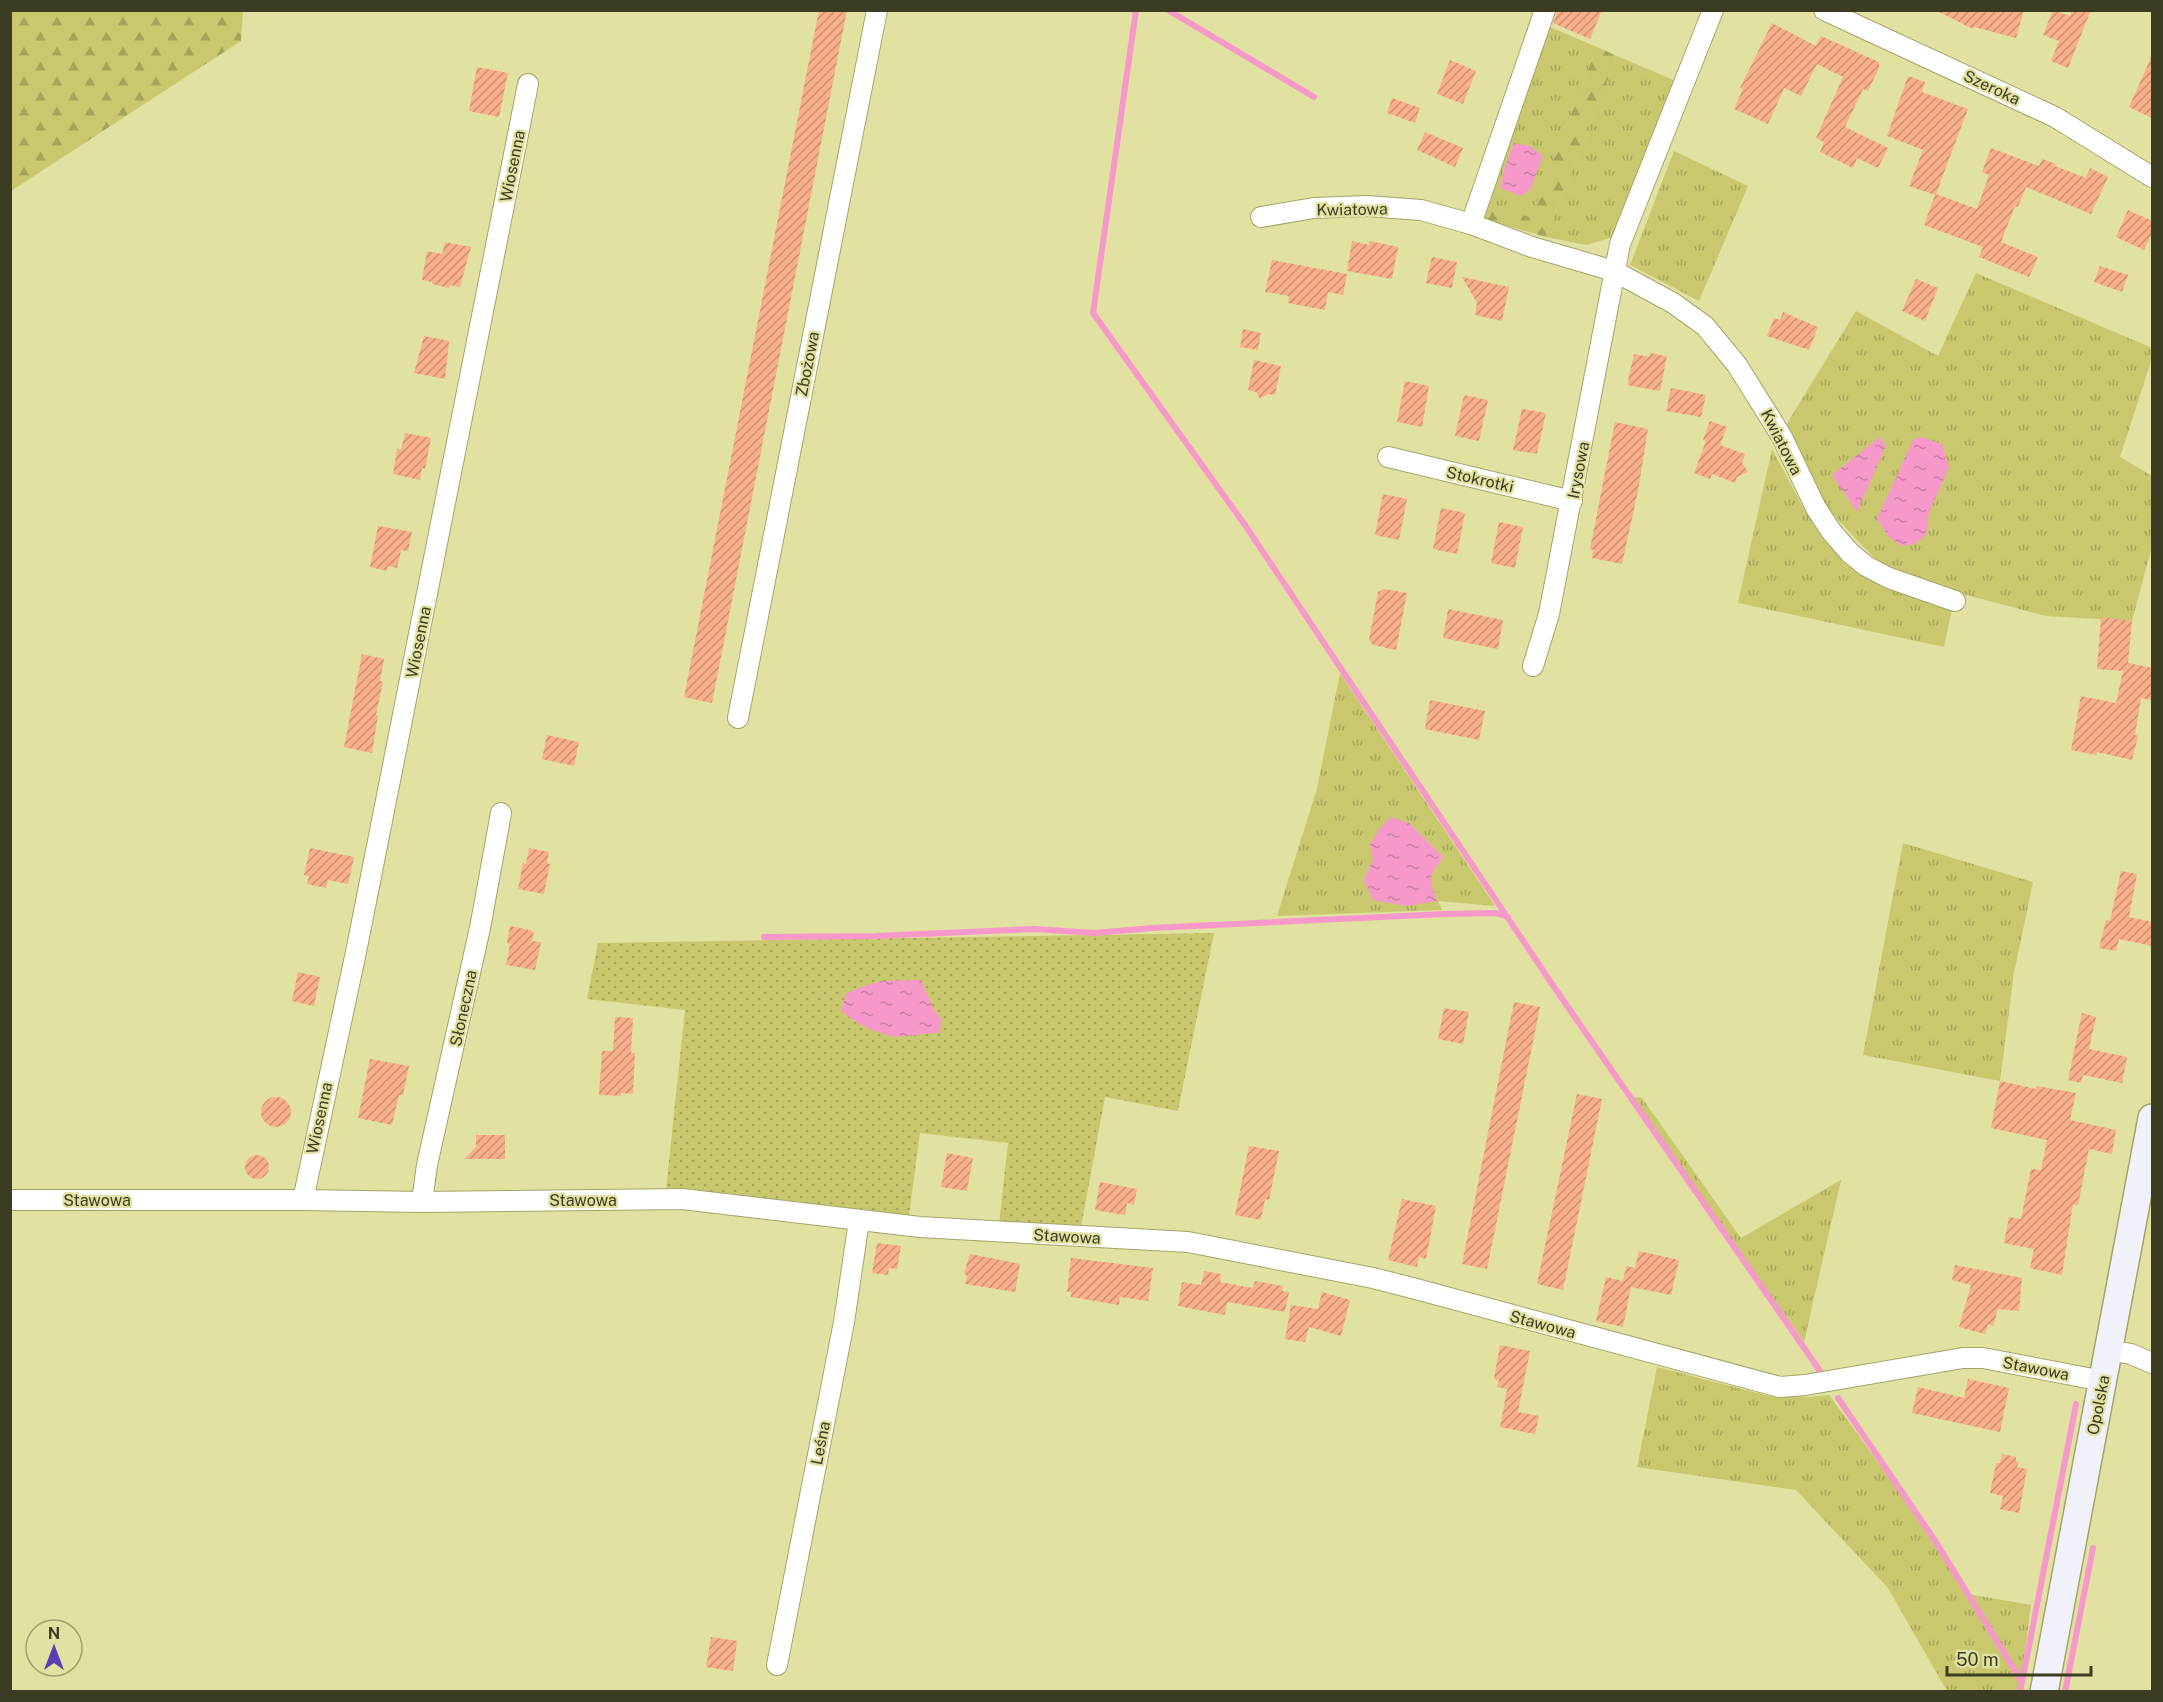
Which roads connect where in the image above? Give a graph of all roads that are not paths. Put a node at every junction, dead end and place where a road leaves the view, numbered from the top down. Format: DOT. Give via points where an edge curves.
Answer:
graph roads {
  1 [pos="877,10"];
  2 [pos="1545,10"];
  3 [pos="1713,10"];
  4 [pos="1824,10"];
  5 [pos="528,84"];
  6 [pos="2152,177"];
  7 [pos="1261,217"];
  8 [pos="1471,224"];
  9 [pos="1614,271"];
  10 [pos="1388,457"];
  11 [pos="1572,501"];
  12 [pos="1955,601"];
  13 [pos="1533,666"];
  14 [pos="738,718"];
  15 [pos="501,813"];
  16 [pos="2152,1118"];
  17 [pos="10,1200"];
  18 [pos="303,1200"];
  19 [pos="422,1202"];
  20 [pos="859,1221"];
  21 [pos="2109,1350"];
  22 [pos="2152,1364"];
  23 [pos="2103,1381"];
  24 [pos="777,1665"];
  25 [pos="2044,1692"];
  1 -- 14 [label="street, Zbożowa"];
  2 -- 8 [label="street"];
  3 -- 9 [label="street" via="1620,244"];
  4 -- 6 [label="street, Szeroka" via="2055,117"];
  5 -- 18 [label="street, Wiosenna"];
  7 -- 8 [label="street, Kwiatowa" via="1314,208 1367,206 1421,210"];
  8 -- 9 [label="street, Kwiatowa"];
  9 -- 11 [label="street, Irysowa"];
  9 -- 12 [label="street, Kwiatowa" via="1705,326 1764,406 1816,508 1850,553 1889,578"];
  10 -- 11 [label="street, Stokrotki"];
  11 -- 13 [label="street, Irysowa" via="1549,614"];
  15 -- 19 [label="street, Słoneczna"];
  16 -- 21 [label="main road, Opolska"];
  17 -- 18 [label="street, Stawowa"];
  18 -- 19 [label="street, Stawowa"];
  19 -- 20 [label="street, Stawowa" via="682,1199"];
  20 -- 23 [label="street, Stawowa" via="1188,1242 1373,1278 1780,1387 1963,1358 1983,1358"];
  20 -- 24 [label="street, Leśna" via="844,1322"];
  21 -- 22 [label="street" via="2131,1354"];
  21 -- 23 [label="main road, Opolska"];
  23 -- 25 [label="main road, Opolska"];
}
